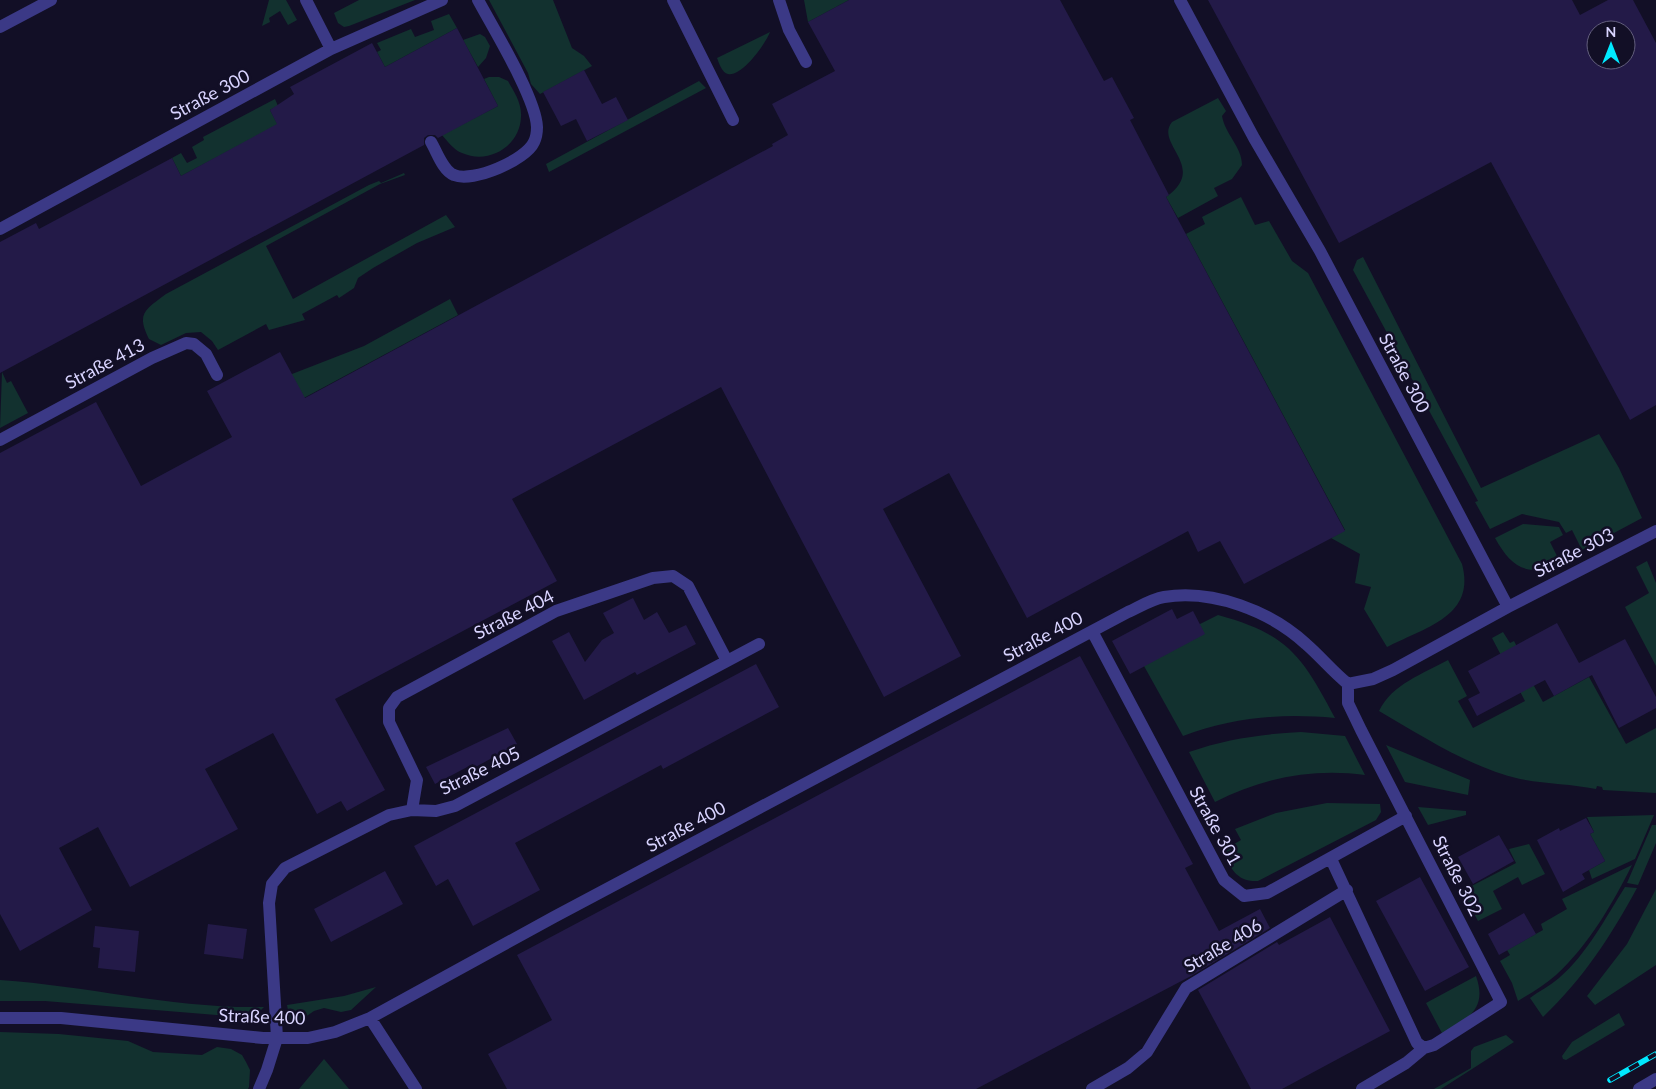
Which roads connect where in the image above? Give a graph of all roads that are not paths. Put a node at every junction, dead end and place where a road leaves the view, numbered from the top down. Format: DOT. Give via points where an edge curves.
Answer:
graph roads {
  1 [pos="51,0"];
  2 [pos="306,0"];
  3 [pos="442,0"];
  4 [pos="478,0"];
  5 [pos="673,0"];
  6 [pos="779,0"];
  7 [pos="1180,0"];
  8 [pos="0,27"];
  9 [pos="331,49"];
  10 [pos="806,62"];
  11 [pos="733,120"];
  12 [pos="431,142"];
  13 [pos="0,229"];
  14 [pos="217,375"];
  15 [pos="0,440"];
  16 [pos="1656,530"];
  17 [pos="1508,607"];
  18 [pos="1092,631"];
  19 [pos="759,644"];
  20 [pos="727,661"];
  21 [pos="1348,684"];
  22 [pos="412,810"];
  23 [pos="1406,816"];
  24 [pos="1331,860"];
  25 [pos="1347,890"];
  26 [pos="0,1018"];
  27 [pos="370,1018"];
  28 [pos="277,1038"];
  29 [pos="1424,1048"];
  30 [pos="1656,1079"];
  31 [pos="259,1089"];
  32 [pos="416,1089"];
  33 [pos="1092,1089"];
  34 [pos="1362,1089"];
  35 [pos="1639,1089"];
  1 -- 8 [label="street"];
  2 -- 9 [label="street"];
  3 -- 9 [label="street, Straße 300"];
  4 -- 12 [label="street" via="530,98 537,126 534,142 525,153 494,170 468,178 448,172"];
  5 -- 11 [label="street"];
  6 -- 10 [label="street" via="789,30"];
  7 -- 17 [label="street, Straße 300" via="1254,138 1320,251"];
  9 -- 13 [label="street, Straße 300"];
  14 -- 15 [label="street, Straße 413" via="206,354 194,344 186,343"];
  16 -- 17 [label="street, Straße 303"];
  17 -- 21 [label="street" via="1393,670"];
  18 -- 21 [label="street, Straße 400" via="1162,597 1194,596 1223,601 1252,609 1278,622 1307,644 1329,669"];
  18 -- 24 [label="street, Straße 301" via="1224,880 1244,896 1267,893"];
  18 -- 27 [label="street, Straße 400"];
  19 -- 20 [label="street, Straße 405"];
  20 -- 22 [label="street, Straße 405" via="456,806 436,811"];
  20 -- 22 [label="street, Straße 404" via="688,586 673,576 653,578 556,611 397,697 389,708 389,722 417,780"];
  21 -- 23 [label="street, Straße 302" via="1348,703"];
  22 -- 28 [label="street, Straße 405" via="389,815 285,868 272,884 269,903"];
  23 -- 24 [label="street, Straße 301"];
  23 -- 29 [label="street, Straße 302" via="1501,1002 1434,1045"];
  24 -- 25 [label="street"];
  25 -- 29 [label="street" via="1417,1043"];
  25 -- 33 [label="street, Straße 406" via="1186,988 1147,1052 1128,1068"];
  26 -- 28 [label="street, Straße 400" via="61,1018"];
  27 -- 28 [label="street, Straße 400" via="335,1032 308,1038"];
  27 -- 32 [label="street"];
  28 -- 31 [label="street"];
  29 -- 34 [label="street" via="1406,1063"];
  30 -- 35 [label="street"];
}
